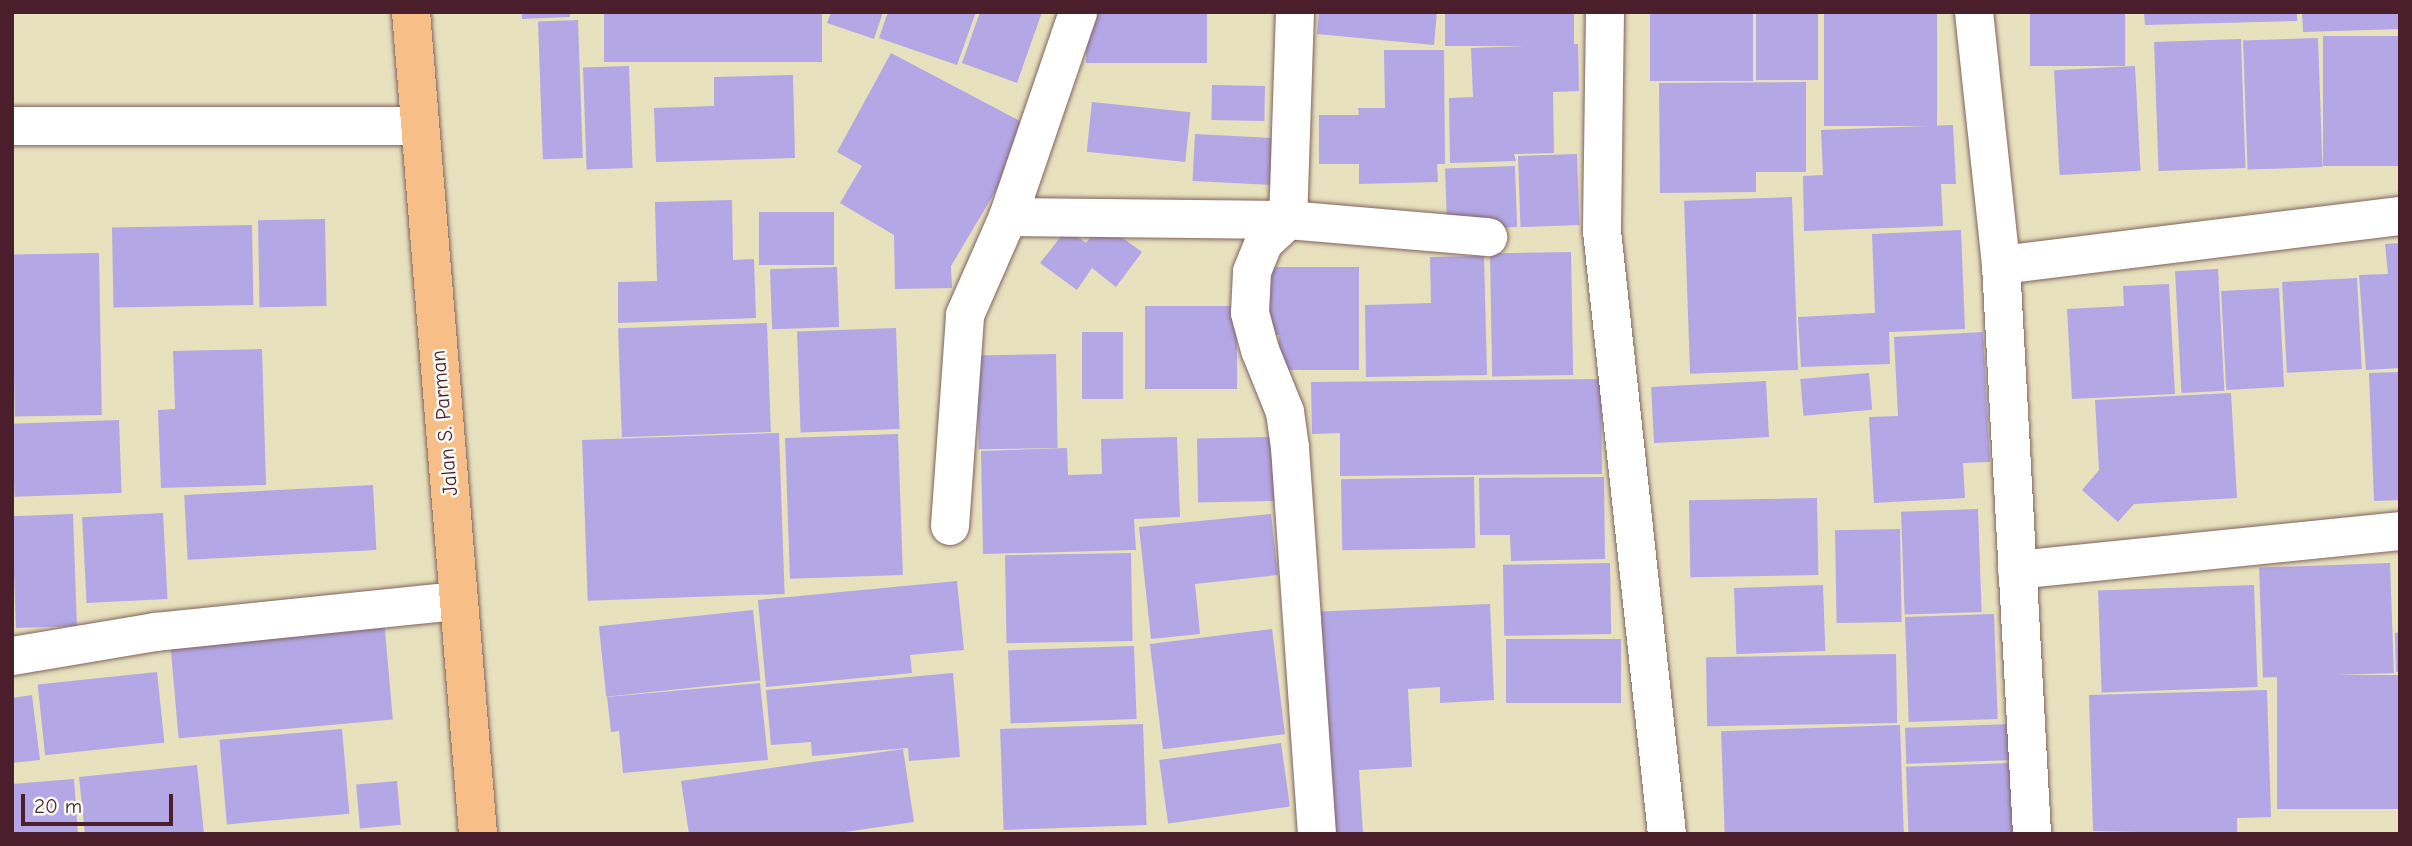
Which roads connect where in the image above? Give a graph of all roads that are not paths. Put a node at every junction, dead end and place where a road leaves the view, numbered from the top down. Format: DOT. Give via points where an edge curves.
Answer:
graph roads {
  1 [pos="411,12"];
  2 [pos="1078,12"];
  3 [pos="1295,12"];
  4 [pos="1605,12"];
  5 [pos="1974,12"];
  6 [pos="12,126"];
  7 [pos="419,126"];
  8 [pos="2400,216"];
  9 [pos="1008,217"];
  10 [pos="1288,220"];
  11 [pos="1488,237"];
  12 [pos="2001,265"];
  13 [pos="950,526"];
  14 [pos="2400,531"];
  15 [pos="2017,570"];
  16 [pos="458,601"];
  17 [pos="12,656"];
  18 [pos="478,834"];
  19 [pos="1317,834"];
  20 [pos="1667,834"];
  21 [pos="2032,834"];
  1 -- 7 [label="main road, Jalan S. Parman"];
  2 -- 9 [label="street"];
  3 -- 10 [label="street"];
  4 -- 20 [label="street" via="1602,231"];
  5 -- 12 [label="street"];
  6 -- 7 [label="street"];
  7 -- 16 [label="main road, Jalan S. Parman"];
  8 -- 12 [label="street"];
  9 -- 10 [label="street"];
  9 -- 13 [label="street" via="965,315"];
  10 -- 11 [label="street"];
  10 -- 19 [label="street" via="1264,242 1252,272 1251,313 1260,351 1285,412 1290,448"];
  12 -- 15 [label="street"];
  14 -- 15 [label="street"];
  15 -- 21 [label="street"];
  16 -- 17 [label="street" via="156,632"];
  16 -- 18 [label="main road, Jalan S. Parman"];
}
